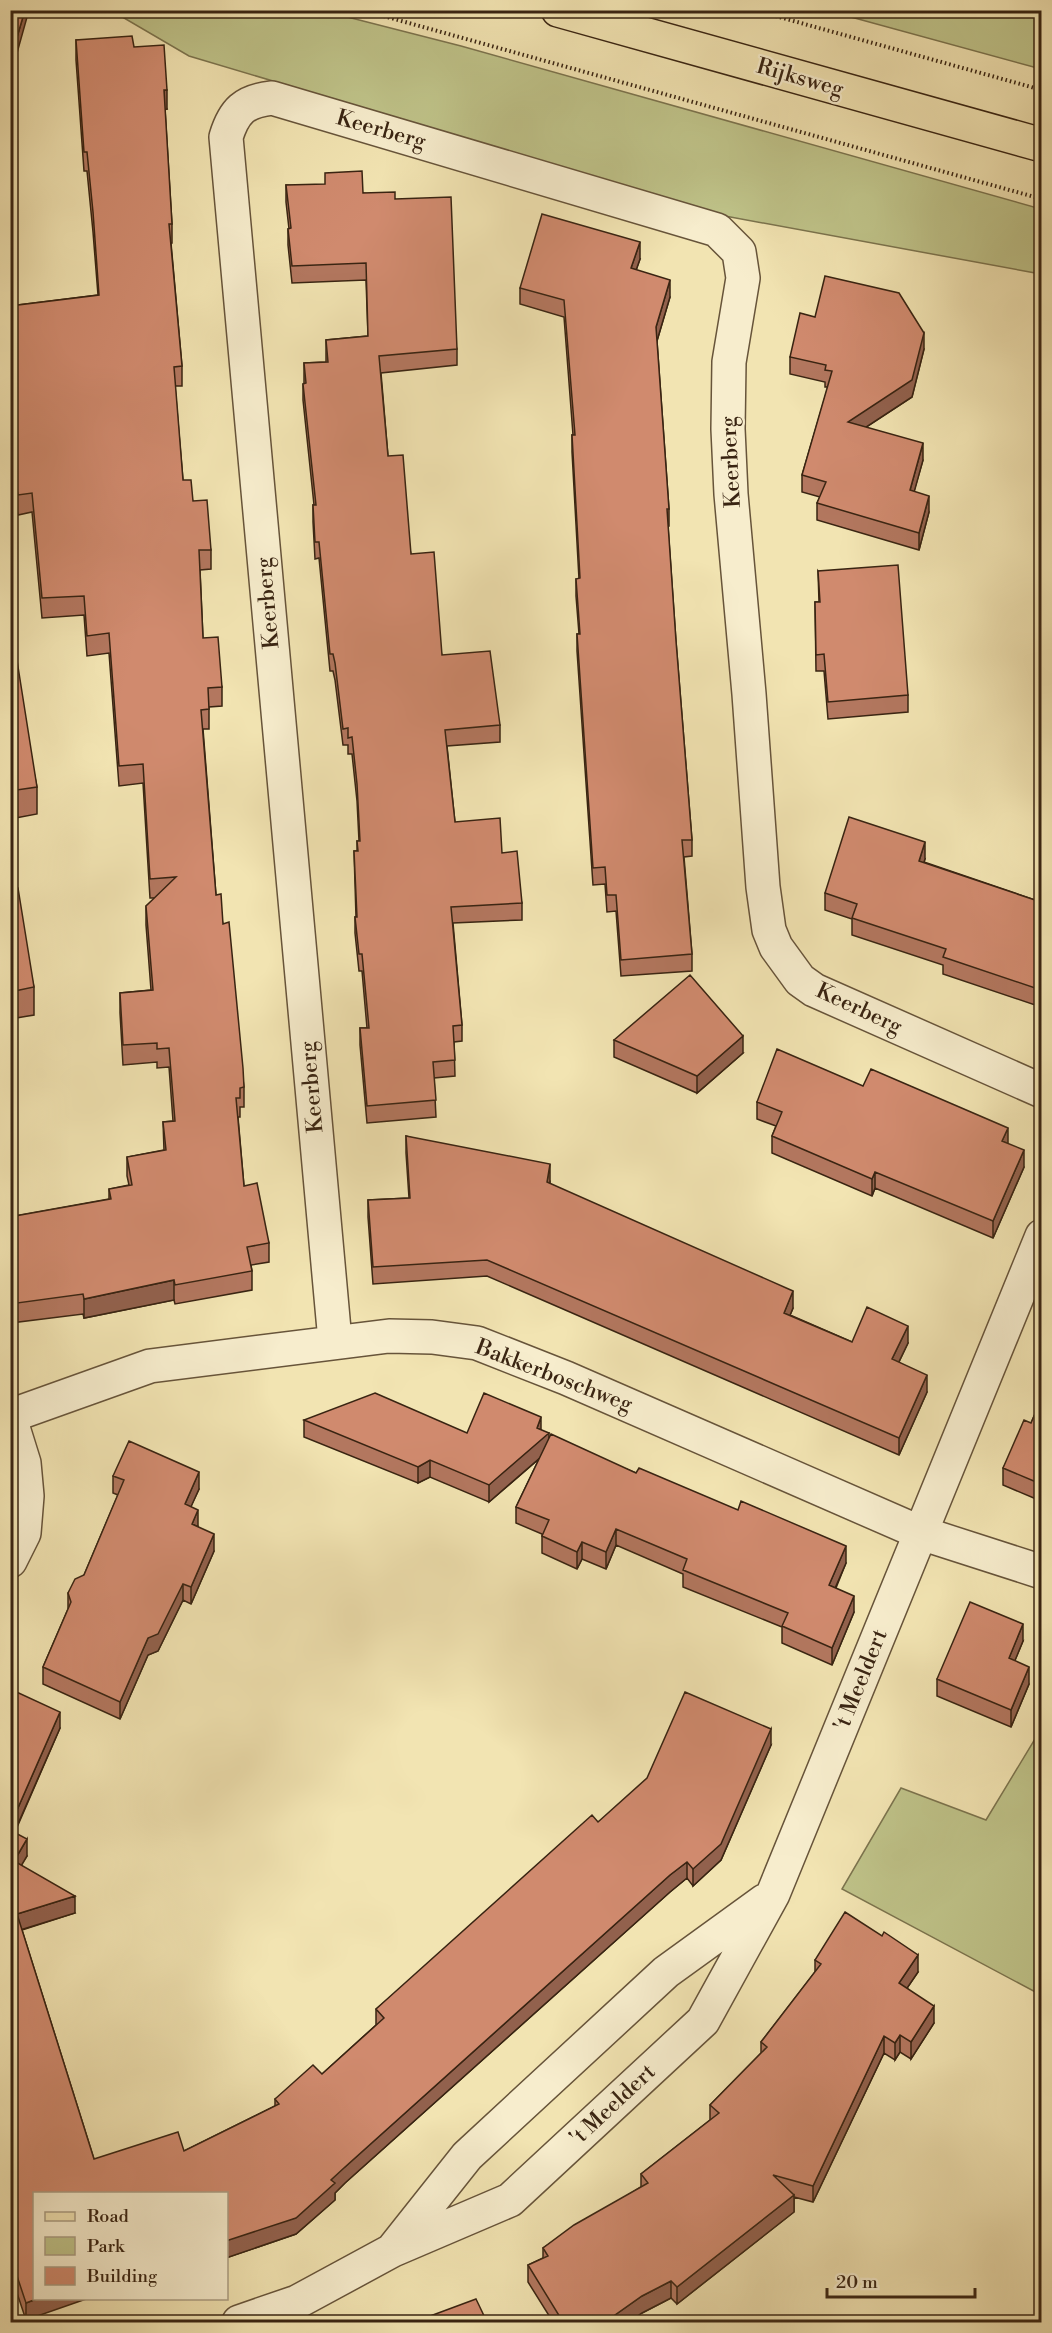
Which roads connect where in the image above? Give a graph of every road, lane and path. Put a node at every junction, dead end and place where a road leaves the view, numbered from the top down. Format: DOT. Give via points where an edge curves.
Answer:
graph roads {
  1 [pos="362,10"];
  2 [pos="558,10"];
  3 [pos="754,10"];
  4 [pos="1041,90"];
  5 [pos="1041,145"];
  6 [pos="1041,199"];
  7 [pos="1041,1091"];
  8 [pos="1041,1236"];
  9 [pos="335,1341"];
  10 [pos="10,1417"];
  11 [pos="921,1533"];
  12 [pos="10,1560"];
  13 [pos="1041,1572"];
  14 [pos="773,1894"];
  15 [pos="393,2250"];
  16 [pos="239,2322"];
  1 -- 6 [label="path"];
  2 -- 5 [label="main road, Rijksweg"];
  3 -- 4 [label="path"];
  7 -- 9 [label="street, Keerberg" via="814,990 800,980 776,947 769,930 728,429 729,362 743,278 739,252 717,230 272,98 256,99 241,108 226,137"];
  8 -- 11 [label="street"];
  9 -- 10 [label="street, Bakkerboschweg" via="150,1366"];
  9 -- 11 [label="street, Bakkerboschweg" via="389,1336 477,1343"];
  10 -- 12 [label="street" via="24,1463 27,1496 24,1533"];
  11 -- 13 [label="street, Bakkerboschweg"];
  11 -- 14 [label="street, 't Meeldert"];
  14 -- 15 [label="street, 't Meeldert" via="666,1972 467,2156"];
  14 -- 15 [label="street, 't Meeldert" via="703,2021 686,2038 510,2200"];
  15 -- 16 [label="street, 't Meeldert" via="297,2302"];
}
